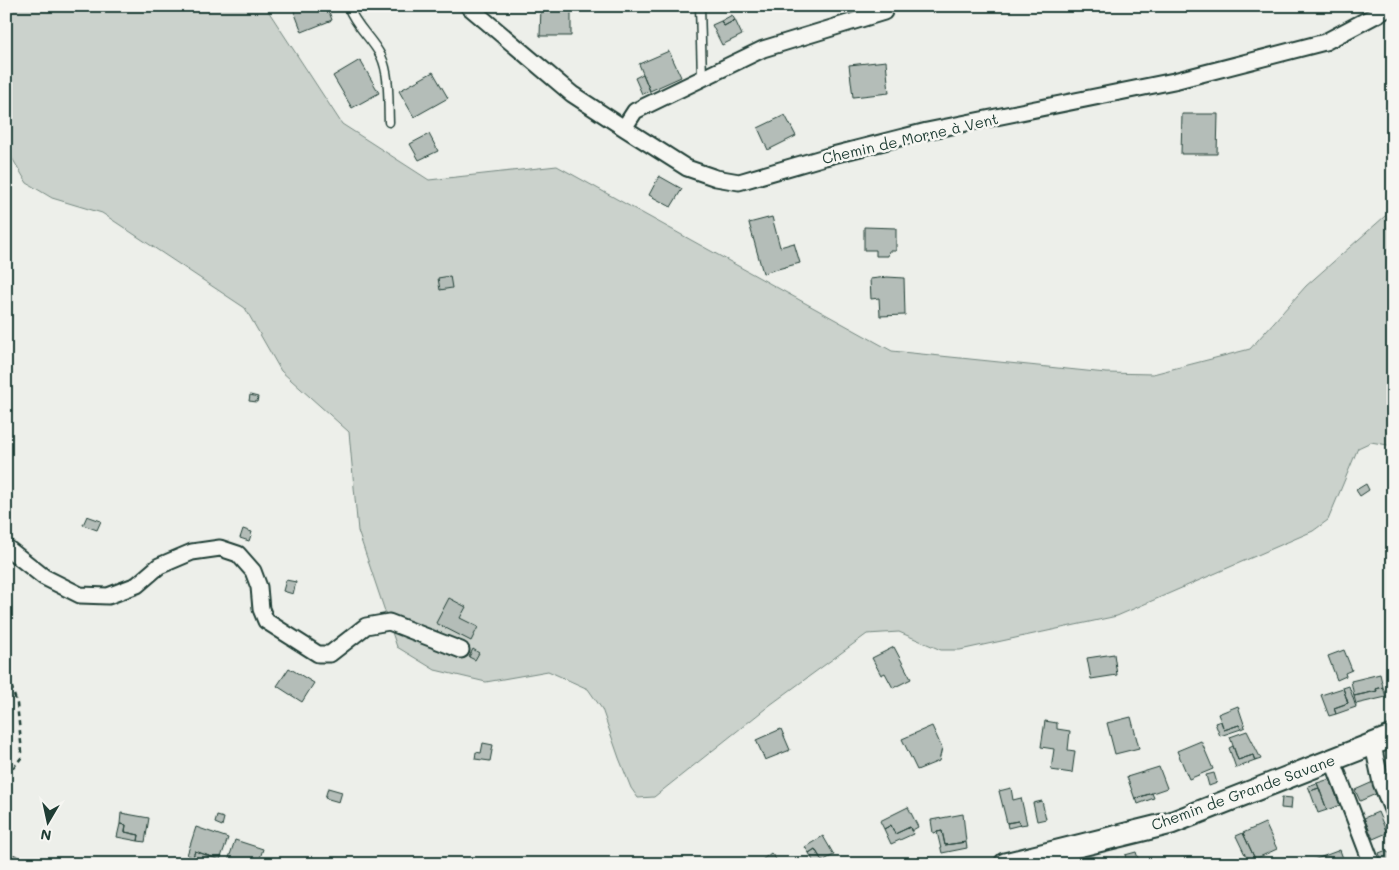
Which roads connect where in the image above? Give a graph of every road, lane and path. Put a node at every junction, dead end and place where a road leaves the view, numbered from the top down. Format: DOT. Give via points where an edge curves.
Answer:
graph roads {
  1 [pos="348,6"];
  2 [pos="468,6"];
  3 [pos="700,6"];
  4 [pos="1393,6"];
  5 [pos="884,12"];
  6 [pos="702,78"];
  7 [pos="389,122"];
  8 [pos="624,128"];
  9 [pos="6,546"];
  10 [pos="461,650"];
  11 [pos="6,669"];
  12 [pos="1393,736"];
  13 [pos="1373,745"];
  14 [pos="1332,759"];
  15 [pos="6,777"];
  16 [pos="1393,812"];
  17 [pos="6,862"];
  18 [pos="13,864"];
  19 [pos="1005,864"];
  20 [pos="1372,864"];
  1 -- 7 [label="lane" via="354,21 381,57 388,91"];
  2 -- 8 [label="street, Chemin de Morne à Vent" via="572,94"];
  3 -- 6 [label="lane"];
  4 -- 8 [label="street, Chemin de Morne à Vent" via="1325,42 1174,81 927,132 739,182 687,168"];
  5 -- 6 [label="street" via="763,49"];
  6 -- 8 [label="street" via="635,111"];
  9 -- 10 [label="street" via="44,577 80,595 108,596 137,585 159,566 192,552 220,548 238,554 253,571 260,587 261,608 266,621 318,654 330,654 366,626 389,622"];
  11 -- 15 [label="path" via="17,704 22,752"];
  12 -- 13 [label="street, Chemin de Grande Savane"];
  13 -- 14 [label="street, Chemin de Grande Savane"];
  13 -- 16 [label="street" via="1380,783"];
  14 -- 19 [label="street, Chemin de Grande Savane" via="1171,823"];
  14 -- 20 [label="street"];
  17 -- 18 [label="street"];
}
